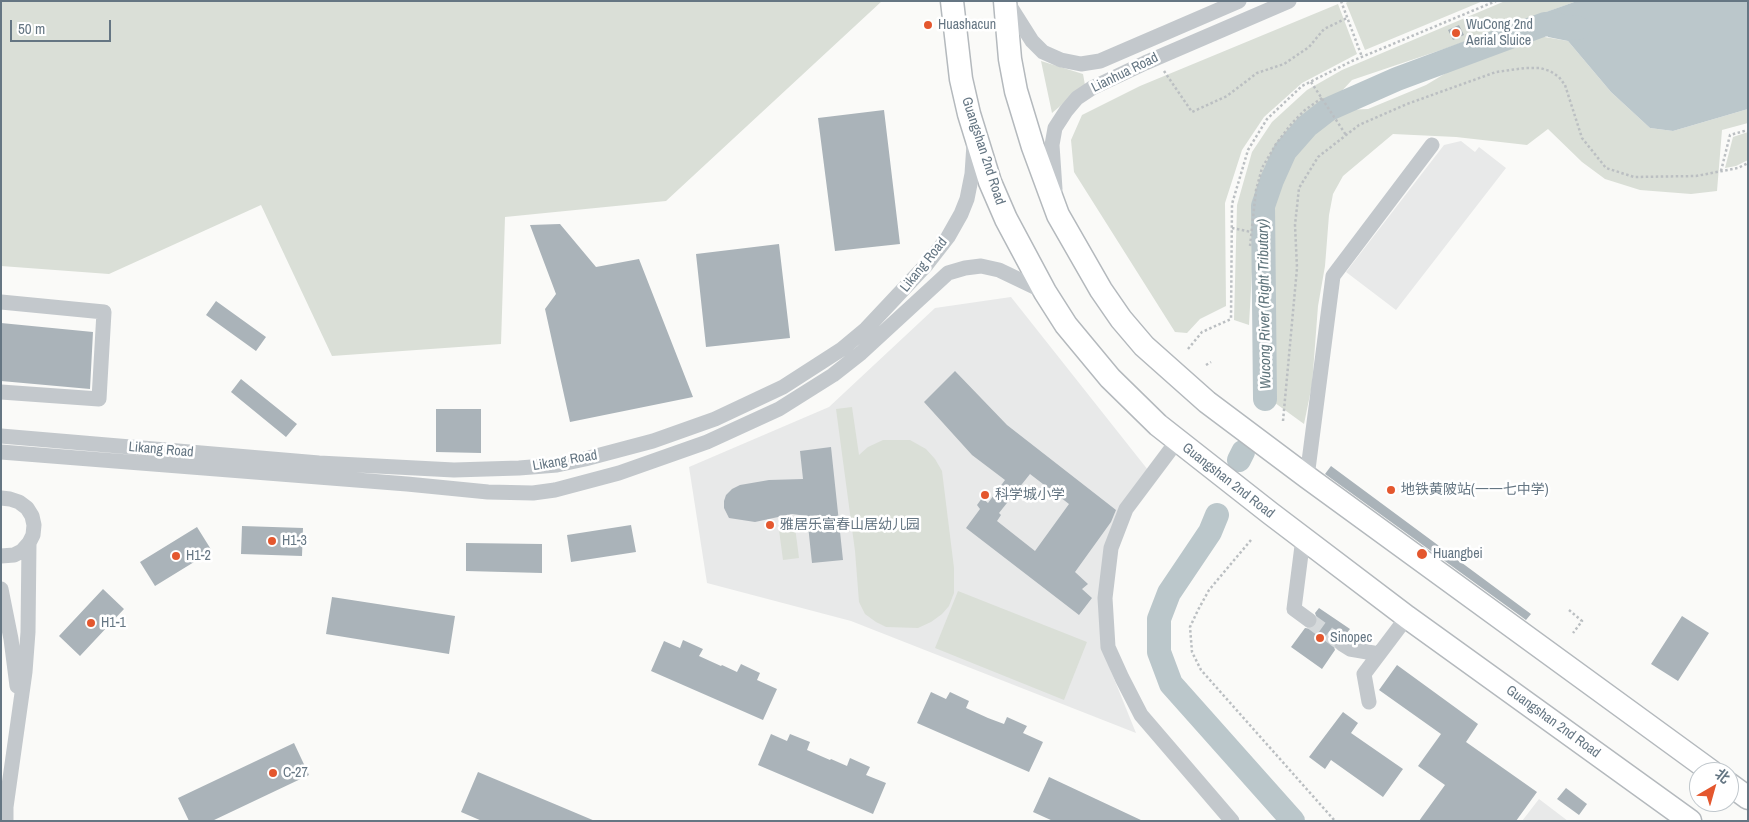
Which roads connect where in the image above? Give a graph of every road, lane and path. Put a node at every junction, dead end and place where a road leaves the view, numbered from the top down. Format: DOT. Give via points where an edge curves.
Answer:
graph roads {
  1 [pos="1006,1"];
  2 [pos="1239,1"];
  3 [pos="1289,1"];
  4 [pos="1341,1"];
  5 [pos="1496,1"];
  6 [pos="951,2"];
  7 [pos="1347,18"];
  8 [pos="1362,57"];
  9 [pos="1164,70"];
  10 [pos="1311,82"];
  11 [pos="1322,98"];
  12 [pos="1748,130"];
  13 [pos="974,133"];
  14 [pos="1346,135"];
  15 [pos="1432,145"];
  16 [pos="1748,163"];
  17 [pos="1721,171"];
  18 [pos="1058,215"];
  19 [pos="1232,228"];
  20 [pos="1251,232"];
  21 [pos="1250,246"];
  22 [pos="1045,292"];
  23 [pos="1,302"];
  24 [pos="1188,349"];
  25 [pos="1211,362"];
  26 [pos="1206,365"];
  27 [pos="1,392"];
  28 [pos="1283,421"];
  29 [pos="1,436"];
  30 [pos="1185,447"];
  31 [pos="1,452"];
  32 [pos="1306,477"];
  33 [pos="1,498"];
  34 [pos="1303,538"];
  35 [pos="1251,540"];
  36 [pos="29,544"];
  37 [pos="1,556"];
  38 [pos="1,589"];
  39 [pos="1569,610"];
  40 [pos="1407,617"];
  41 [pos="1309,620"];
  42 [pos="1573,633"];
  43 [pos="1342,644"];
  44 [pos="1379,654"];
  45 [pos="20,701"];
  46 [pos="1369,702"];
  47 [pos="1698,762"];
  48 [pos="6,821"];
  49 [pos="1232,821"];
  50 [pos="1335,821"];
  51 [pos="1690,821"];
  1 -- 2 [label="street, Lianhua Road" via="1032,41 1044,52 1081,64 1100,61"];
  1 -- 18 [label="highway" via="1010,59 1016,90"];
  3 -- 18 [label="street, Lianhua Road" via="1145,63 1077,98 1055,128 1052,145"];
  4 -- 7 [label="path"];
  5 -- 8 [label="path"];
  6 -- 13 [label="highway, Guangshan 2nd Road" via="961,79"];
  7 -- 8 [label="path"];
  7 -- 9 [label="path" via="1324,29 1309,47 1284,64 1257,74 1227,96 1192,112"];
  8 -- 10 [label="path"];
  10 -- 11 [label="path"];
  10 -- 24 [label="path" via="1302,86 1267,119 1248,150 1232,204 1231,319 1202,332"];
  11 -- 14 [label="path"];
  11 -- 20 [label="path" via="1292,123 1262,168"];
  12 -- 17 [label="path" via="1730,135"];
  13 -- 22 [label="highway, Guangshan 2nd Road" via="1006,219"];
  13 -- 29 [label="street, Likang Road" via="972,174 961,214 927,264 866,329 842,349 767,395 715,419 653,441 556,465 454,470 319,463"];
  14 -- 17 [label="path" via="1359,125 1407,104 1496,72 1540,68 1558,76 1565,86 1582,138 1606,168 1634,178 1696,176"];
  14 -- 28 [label="path" via="1318,157 1299,188"];
  15 -- 32 [label="street" via="1333,276"];
  16 -- 17 [label="path"];
  18 -- 32 [label="highway" via="1101,290 1144,346 1207,402"];
  19 -- 20 [label="path"];
  20 -- 21 [label="path"];
  22 -- 30 [label="highway, Guangshan 2nd Road" via="1066,324 1110,378 1133,403"];
  22 -- 31 [label="street, Likang Road" via="999,270 981,266 948,273 862,353 779,409 706,442 619,473 555,490 488,492"];
  23 -- 27 [label="street" via="104,312 99,399"];
  25 -- 26 [label="path"];
  30 -- 34 [label="highway, Guangshan 2nd Road"];
  30 -- 49 [label="street" via="1126,508 1111,548 1105,598 1108,647 1142,715"];
  32 -- 47 [label="highway"];
  33 -- 36 [label="street" via="19,502 32,516 33,535"];
  34 -- 40 [label="highway, Guangshan 2nd Road"];
  34 -- 41 [label="street" via="1294,609"];
  35 -- 50 [label="path" via="1209,590 1198,610 1190,627 1192,652 1201,670"];
  36 -- 37 [label="street" via="14,555"];
  36 -- 45 [label="street" via="28,632"];
  38 -- 45 [label="street"];
  39 -- 42 [label="path" via="1582,621"];
  40 -- 44 [label="street"];
  40 -- 51 [label="highway, Guangshan 2nd Road"];
  43 -- 44 [label="street" via="1350,649"];
  44 -- 46 [label="street" via="1364,674"];
  45 -- 48 [label="street"];
}
